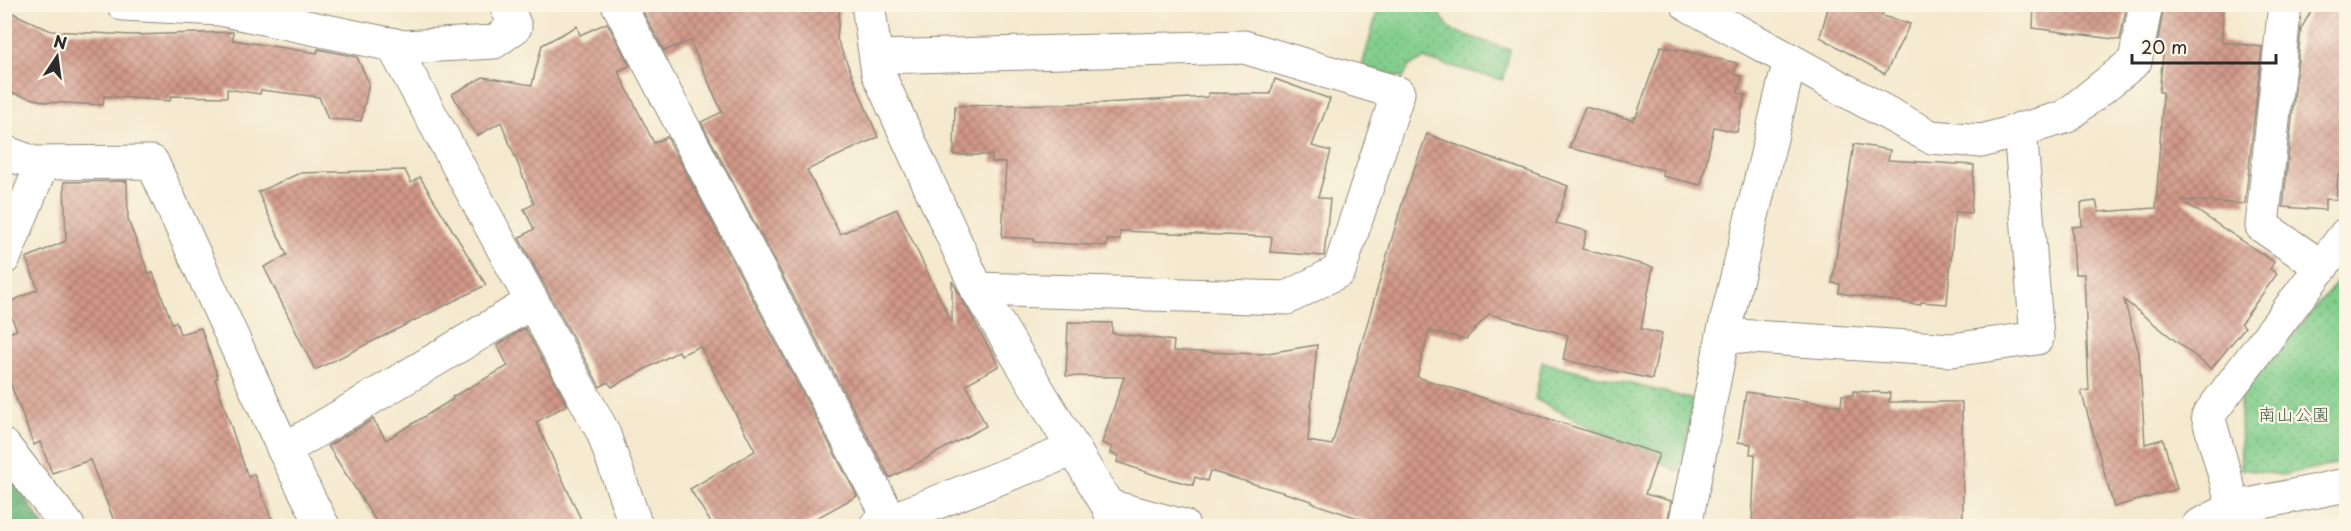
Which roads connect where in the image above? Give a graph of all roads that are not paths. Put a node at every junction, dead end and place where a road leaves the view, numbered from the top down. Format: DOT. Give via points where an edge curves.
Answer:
graph roads {
  1 [pos="123,4"];
  2 [pos="506,4"];
  3 [pos="618,4"];
  4 [pos="868,4"];
  5 [pos="1687,4"];
  6 [pos="2146,4"];
  7 [pos="2285,4"];
  8 [pos="392,44"];
  9 [pos="876,57"];
  10 [pos="1790,60"];
  11 [pos="2020,129"];
  12 [pos="4,152"];
  13 [pos="42,164"];
  14 [pos="2346,234"];
  15 [pos="4,258"];
  16 [pos="2322,267"];
  17 [pos="977,289"];
  18 [pos="532,302"];
  19 [pos="1723,335"];
  20 [pos="4,447"];
  21 [pos="1074,449"];
  22 [pos="284,450"];
  23 [pos="2346,485"];
  24 [pos="2234,508"];
  25 [pos="2271,514"];
  26 [pos="1112,516"];
  27 [pos="883,523"];
  28 [pos="68,526"];
  29 [pos="323,526"];
  30 [pos="636,526"];
  31 [pos="1183,526"];
  32 [pos="1685,526"];
  33 [pos="2198,526"];
  1 -- 8 [label="street" via="220,9"];
  2 -- 8 [label="street" via="515,27 495,42"];
  3 -- 27 [label="street"];
  4 -- 9 [label="street"];
  5 -- 10 [label="street"];
  6 -- 11 [label="street" via="2135,61 2065,117"];
  7 -- 16 [label="street" via="2262,226"];
  8 -- 18 [label="street"];
  9 -- 17 [label="street" via="878,73"];
  9 -- 17 [label="street" via="1244,47 1398,93 1339,272 1287,298"];
  10 -- 11 [label="street" via="1931,136 1982,141"];
  10 -- 19 [label="street"];
  11 -- 19 [label="street" via="2037,338 1952,350"];
  12 -- 13 [label="street"];
  13 -- 15 [label="street"];
  13 -- 22 [label="street" via="152,162"];
  14 -- 16 [label="street"];
  16 -- 24 [label="street" via="2208,416"];
  17 -- 21 [label="street"];
  18 -- 22 [label="street"];
  18 -- 30 [label="street" via="603,432"];
  19 -- 32 [label="street"];
  20 -- 28 [label="street"];
  21 -- 26 [label="street"];
  21 -- 27 [label="street"];
  22 -- 29 [label="street"];
  23 -- 25 [label="street"];
  24 -- 25 [label="street"];
  24 -- 33 [label="street"];
  26 -- 31 [label="street"];
}
